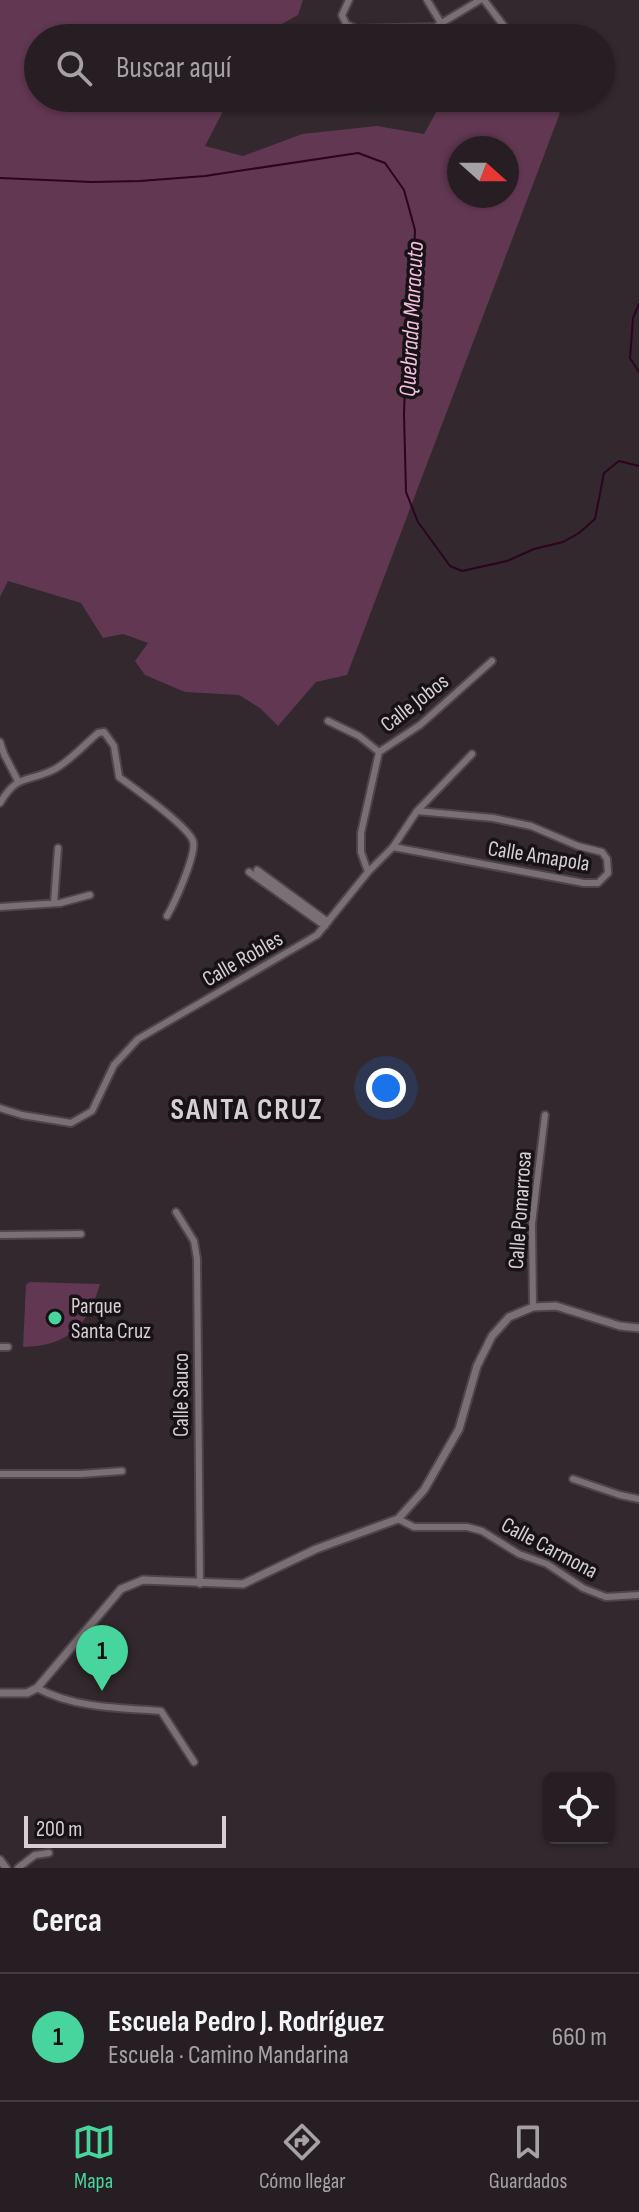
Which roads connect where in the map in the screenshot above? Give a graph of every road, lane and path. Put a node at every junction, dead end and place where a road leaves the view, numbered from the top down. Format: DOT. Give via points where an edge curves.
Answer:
graph roads {
  1 [pos="349,0"];
  2 [pos="427,0"];
  3 [pos="482,0"];
  4 [pos="441,23"];
  5 [pos="346,24"];
  6 [pos="502,24"];
  7 [pos="492,661"];
  8 [pos="328,721"];
  9 [pos="0,742"];
  10 [pos="379,752"];
  11 [pos="472,754"];
  12 [pos="18,781"];
  13 [pos="0,803"];
  14 [pos="417,811"];
  15 [pos="393,847"];
  16 [pos="58,848"];
  17 [pos="257,870"];
  18 [pos="249,872"];
  19 [pos="368,872"];
  20 [pos="90,895"];
  21 [pos="54,903"];
  22 [pos="0,907"];
  23 [pos="167,916"];
  24 [pos="326,924"];
  25 [pos="0,1108"];
  26 [pos="545,1115"];
  27 [pos="176,1212"];
  28 [pos="81,1234"];
  29 [pos="0,1235"];
  30 [pos="533,1307"];
  31 [pos="639,1328"];
  32 [pos="122,1471"];
  33 [pos="0,1474"];
  34 [pos="573,1479"];
  35 [pos="639,1499"];
  36 [pos="398,1519"];
  37 [pos="200,1584"];
  38 [pos="639,1595"];
  39 [pos="37,1688"];
  40 [pos="0,1693"];
  41 [pos="194,1762"];
  42 [pos="49,1853"];
  43 [pos="0,1860"];
  44 [pos="6,1868"];
  45 [pos="18,1868"];
  1 -- 5 [label="street" via="342,15"];
  2 -- 4 [label="street"];
  3 -- 4 [label="street"];
  3 -- 6 [label="street"];
  7 -- 10 [label="street, Calle Jobos" via="420,725"];
  8 -- 10 [label="street"];
  9 -- 12 [label="street"];
  10 -- 19 [label="street, Calle Jobos" via="361,833"];
  11 -- 14 [label="street, Calle Robles"];
  12 -- 13 [label="street"];
  12 -- 23 [label="street" via="53,770 104,732 114,746 119,777 193,839 194,849"];
  14 -- 15 [label="street, Calle Robles"];
  14 -- 15 [label="street, Calle Amapola" via="531,826 602,852 608,873 598,883 584,883"];
  15 -- 19 [label="street, Calle Robles"];
  16 -- 21 [label="street"];
  17 -- 24 [label="street"];
  18 -- 24 [label="street"];
  19 -- 24 [label="street, Calle Robles"];
  20 -- 21 [label="street"];
  21 -- 22 [label="street"];
  24 -- 25 [label="street, Calle Robles" via="317,935 138,1039 114,1065 92,1111 71,1123"];
  26 -- 30 [label="street, Calle Pomarrosa" via="532,1224"];
  27 -- 37 [label="street, Calle Sauco" via="194,1241 197,1259"];
  28 -- 29 [label="street"];
  30 -- 31 [label="street" via="556,1306"];
  30 -- 36 [label="street" via="509,1317 492,1336 477,1366 459,1429 424,1490"];
  32 -- 33 [label="street"];
  34 -- 35 [label="street"];
  36 -- 37 [label="street" via="316,1549 243,1584"];
  36 -- 38 [label="street, Calle Carmona" via="414,1527 482,1531 583,1588 606,1597"];
  37 -- 39 [label="street" via="143,1580 121,1589"];
  39 -- 40 [label="street"];
  39 -- 41 [label="street" via="56,1698 161,1711"];
  42 -- 45 [label="street" via="35,1855"];
  43 -- 44 [label="street"];
}
